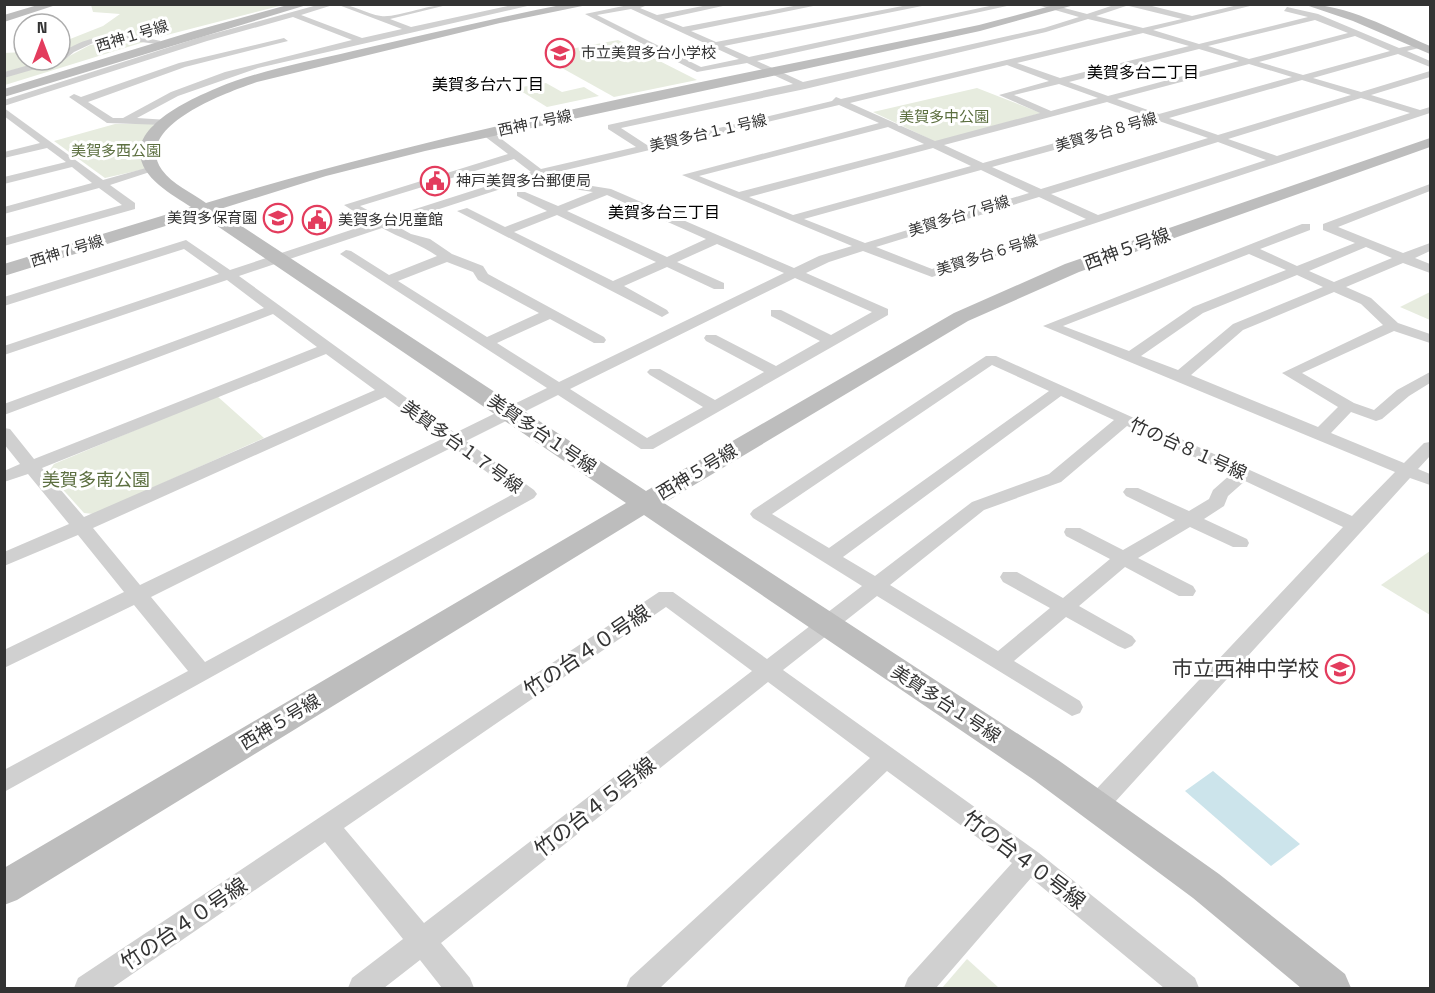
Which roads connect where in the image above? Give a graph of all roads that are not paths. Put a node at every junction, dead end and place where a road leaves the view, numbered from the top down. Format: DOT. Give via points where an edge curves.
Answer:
graph roads {
  1 [pos="54,4"];
  2 [pos="305,4"];
  3 [pos="332,4"];
  4 [pos="340,4"];
  5 [pos="374,4"];
  6 [pos="447,4"];
  7 [pos="532,4"];
  8 [pos="587,4"];
  9 [pos="646,4"];
  10 [pos="728,4"];
  11 [pos="819,4"];
  12 [pos="928,4"];
  13 [pos="1012,4"];
  14 [pos="1038,4"];
  15 [pos="1073,4"];
  16 [pos="1126,4"];
  17 [pos="1132,4"];
  18 [pos="1254,4"];
  19 [pos="1308,4"];
  20 [pos="632,7"];
  21 [pos="1200,7"];
  22 [pos="855,8"];
  23 [pos="353,9"];
  24 [pos="1057,9"];
  25 [pos="1287,9"];
  26 [pos="294,10"];
  27 [pos="1105,12"];
  28 [pos="1222,12"];
  29 [pos="874,15"];
  30 [pos="1090,17"];
  31 [pos="1316,17"];
  32 [pos="655,18"];
  33 [pos="1193,18"];
  34 [pos="4,19"];
  35 [pos="381,19"];
  36 [pos="1162,26"];
  37 [pos="249,27"];
  38 [pos="908,27"];
  39 [pos="410,29"];
  40 [pos="682,30"];
  41 [pos="1143,30"];
  42 [pos="1357,33"];
  43 [pos="429,36"];
  44 [pos="362,40"];
  45 [pos="157,41"];
  46 [pos="284,41"];
  47 [pos="716,45"];
  48 [pos="1198,46"];
  49 [pos="1427,46"];
  50 [pos="968,48"];
  51 [pos="72,50"];
  52 [pos="1398,51"];
  53 [pos="311,52"];
  54 [pos="748,60"];
  55 [pos="1250,62"];
  56 [pos="1007,63"];
  57 [pos="1431,64"];
  58 [pos="775,72"];
  59 [pos="1431,74"];
  60 [pos="1302,78"];
  61 [pos="1058,81"];
  62 [pos="802,85"];
  63 [pos="58,86"];
  64 [pos="4,91"];
  65 [pos="1359,94"];
  66 [pos="1106,98"];
  67 [pos="80,101"];
  68 [pos="840,102"];
  69 [pos="4,103"];
  70 [pos="4,111"];
  71 [pos="1426,111"];
  72 [pos="1048,113"];
  73 [pos="1159,117"];
  74 [pos="124,122"];
  75 [pos="164,122"];
  76 [pos="889,124"];
  77 [pos="26,126"];
  78 [pos="4,131"];
  79 [pos="488,133"];
  80 [pos="1216,138"];
  81 [pos="1431,142"];
  82 [pos="50,144"];
  83 [pos="934,145"];
  84 [pos="645,148"];
  85 [pos="4,155"];
  86 [pos="516,155"];
  87 [pos="1277,159"];
  88 [pos="76,163"];
  89 [pos="982,167"];
  90 [pos="153,169"];
  91 [pos="539,173"];
  92 [pos="4,181"];
  93 [pos="104,183"];
  94 [pos="1431,187"];
  95 [pos="607,191"];
  96 [pos="1037,192"];
  97 [pos="521,194"];
  98 [pos="738,196"];
  99 [pos="204,209"];
  100 [pos="4,211"];
  101 [pos="463,211"];
  102 [pos="557,211"];
  103 [pos="792,219"];
  104 [pos="1099,220"];
  105 [pos="380,223"];
  106 [pos="1306,227"];
  107 [pos="504,232"];
  108 [pos="717,239"];
  109 [pos="4,242"];
  110 [pos="1366,243"];
  111 [pos="860,246"];
  112 [pos="1431,247"];
  113 [pos="1249,249"];
  114 [pos="346,254"];
  115 [pos="280,257"];
  116 [pos="447,257"];
  117 [pos="1404,258"];
  118 [pos="666,262"];
  119 [pos="1431,269"];
  120 [pos="4,270"];
  121 [pos="1298,270"];
  122 [pos="791,274"];
  123 [pos="227,275"];
  124 [pos="387,281"];
  125 [pos="613,286"];
  126 [pos="718,286"];
  127 [pos="1335,286"];
  128 [pos="4,302"];
  129 [pos="273,309"];
  130 [pos="776,312"];
  131 [pos="662,313"];
  132 [pos="549,314"];
  133 [pos="1393,326"];
  134 [pos="711,338"];
  135 [pos="1431,339"];
  136 [pos="599,340"];
  137 [pos="831,341"];
  138 [pos="486,343"];
  139 [pos="327,348"];
  140 [pos="4,351"];
  141 [pos="1130,357"];
  142 [pos="655,372"];
  143 [pos="775,372"];
  144 [pos="1180,376"];
  145 [pos="1431,377"];
  146 [pos="557,388"];
  147 [pos="1060,390"];
  148 [pos="386,391"];
  149 [pos="713,406"];
  150 [pos="1348,406"];
  151 [pos="4,410"];
  152 [pos="509,411"];
  153 [pos="1125,418"];
  154 [pos="4,433"];
  155 [pos="1321,434"];
  156 [pos="452,439"];
  157 [pos="1431,447"];
  158 [pos="32,466"];
  159 [pos="1408,470"];
  160 [pos="1243,473"];
  161 [pos="4,477"];
  162 [pos="1431,480"];
  163 [pos="1132,492"];
  164 [pos="643,504"];
  165 [pos="1187,519"];
  166 [pos="1355,525"];
  167 [pos="81,526"];
  168 [pos="1073,532"];
  169 [pos="1240,543"];
  170 [pos="830,557"];
  171 [pos="1124,558"];
  172 [pos="4,560"];
  173 [pos="1010,577"];
  174 [pos="877,586"];
  175 [pos="1186,591"];
  176 [pos="137,595"];
  177 [pos="1065,607"];
  178 [pos="828,626"];
  179 [pos="1125,641"];
  180 [pos="4,660"];
  181 [pos="999,662"];
  182 [pos="770,670"];
  183 [pos="202,673"];
  184 [pos="1072,707"];
  185 [pos="886,757"];
  186 [pos="4,782"];
  187 [pos="1096,806"];
  188 [pos="328,827"];
  189 [pos="1030,861"];
  190 [pos="4,888"];
  191 [pos="421,941"];
  192 [pos="88,988"];
  193 [pos="362,988"];
  194 [pos="460,988"];
  195 [pos="640,988"];
  196 [pos="918,988"];
  197 [pos="1185,988"];
  198 [pos="1331,988"];
  1 -- 34 [label="street"];
  2 -- 64 [label="street, 西神１号線"];
  3 -- 26 [label="street"];
  4 -- 23 [label="street"];
  5 -- 23 [label="street"];
  6 -- 35 [label="street"];
  7 -- 39 [label="street"];
  8 -- 43 [label="street"];
  9 -- 20 [label="street"];
  10 -- 32 [label="street"];
  11 -- 40 [label="street"];
  12 -- 29 [label="street"];
  13 -- 38 [label="street"];
  14 -- 24 [label="street, 美賀多台６号線"];
  15 -- 24 [label="street, 西神７号線"];
  16 -- 27 [label="street"];
  17 -- 33 [label="street"];
  18 -- 28 [label="street, 美賀多台１１号線"];
  19 -- 49 [label="street"];
  20 -- 32 [label="street"];
  20 -- 54 [label="street" via="589,14 700,70"];
  21 -- 28 [label="street"];
  22 -- 29 [label="street"];
  23 -- 35 [label="street"];
  24 -- 30 [label="street, 美賀多台６号線"];
  24 -- 58 [label="street, 西神７号線"];
  25 -- 31 [label="street"];
  26 -- 37 [label="street"];
  26 -- 44 [label="street"];
  26 -- 45 [label="street, 西神１号線"];
  27 -- 30 [label="street"];
  27 -- 36 [label="street"];
  28 -- 33 [label="street, 美賀多台１１号線"];
  29 -- 38 [label="street"];
  29 -- 47 [label="street"];
  30 -- 41 [label="street, 美賀多台６号線"];
  30 -- 50 [label="street"];
  31 -- 42 [label="street"];
  31 -- 48 [label="street"];
  32 -- 40 [label="street"];
  33 -- 36 [label="street, 美賀多台１１号線"];
  35 -- 39 [label="street"];
  36 -- 41 [label="street, 美賀多台１１号線"];
  37 -- 46 [label="street"];
  37 -- 63 [label="street"];
  38 -- 54 [label="street"];
  39 -- 43 [label="street"];
  39 -- 44 [label="street"];
  40 -- 47 [label="street"];
  41 -- 48 [label="street, 美賀多台６号線"];
  41 -- 56 [label="street, 美賀多台１１号線"];
  42 -- 52 [label="street"];
  42 -- 55 [label="street"];
  43 -- 75 [label="street" via="254,79 195,102"];
  44 -- 53 [label="street"];
  45 -- 51 [label="street" via="114,39"];
  45 -- 64 [label="street, 西神１号線"];
  46 -- 53 [label="street"];
  46 -- 67 [label="street" via="182,65"];
  47 -- 54 [label="street"];
  48 -- 55 [label="street, 美賀多台６号線"];
  48 -- 61 [label="street"];
  49 -- 52 [label="street, 美賀多台８号線"];
  50 -- 56 [label="street"];
  50 -- 62 [label="street"];
  52 -- 57 [label="street"];
  52 -- 60 [label="street, 美賀多台８号線"];
  53 -- 74 [label="street" via="188,87 152,103"];
  54 -- 58 [label="street"];
  55 -- 60 [label="street, 美賀多台６号線"];
  55 -- 66 [label="street"];
  56 -- 61 [label="street"];
  56 -- 68 [label="street, 美賀多台１１号線"];
  58 -- 62 [label="street"];
  58 -- 79 [label="street, 西神７号線"];
  59 -- 65 [label="street, 美賀多台７号線"];
  60 -- 65 [label="street, 美賀多台６号線"];
  60 -- 73 [label="street, 美賀多台８号線"];
  61 -- 66 [label="street"];
  61 -- 72 [label="street" via="1004,94"];
  62 -- 68 [label="street"];
  62 -- 84 [label="street" via="612,127"];
  63 -- 67 [label="street"];
  63 -- 69 [label="street"];
  65 -- 71 [label="street, 美賀多台６号線"];
  65 -- 80 [label="street, 美賀多台７号線"];
  66 -- 72 [label="street"];
  66 -- 73 [label="street"];
  67 -- 74 [label="street" via="111,121"];
  68 -- 76 [label="street"];
  68 -- 84 [label="street, 美賀多台１１号線"];
  70 -- 77 [label="street"];
  71 -- 87 [label="street, 美賀多台６号線"];
  72 -- 83 [label="street"];
  73 -- 80 [label="street"];
  73 -- 89 [label="street, 美賀多台８号線"];
  74 -- 75 [label="street"];
  75 -- 90 [label="street" via="148,146"];
  76 -- 83 [label="street"];
  76 -- 98 [label="street, 美賀多台６号線" via="688,175"];
  77 -- 78 [label="street"];
  77 -- 82 [label="street"];
  79 -- 86 [label="street"];
  79 -- 99 [label="street, 西神７号線" via="320,173"];
  80 -- 87 [label="street"];
  80 -- 96 [label="street, 美賀多台７号線"];
  81 -- 164 [label="street, 西神５号線" via="1072,268 961,317"];
  82 -- 85 [label="street"];
  82 -- 88 [label="street"];
  83 -- 89 [label="street"];
  83 -- 98 [label="street"];
  84 -- 91 [label="street, 美賀多台１１号線"];
  86 -- 91 [label="street"];
  86 -- 105 [label="street" via="350,205"];
  87 -- 104 [label="street, 美賀多台６号線"];
  88 -- 92 [label="street"];
  88 -- 93 [label="street"];
  89 -- 96 [label="street"];
  89 -- 103 [label="street, 美賀多台８号線"];
  90 -- 93 [label="street"];
  90 -- 99 [label="street, 美賀多台１号線"];
  91 -- 95 [label="street" via="558,184"];
  91 -- 105 [label="street, 美賀多台１１号線"];
  93 -- 100 [label="street"];
  93 -- 109 [label="street" via="131,206"];
  94 -- 110 [label="street" via="1327,227"];
  95 -- 102 [label="street"];
  95 -- 108 [label="street"];
  96 -- 104 [label="street"];
  96 -- 111 [label="street, 美賀多台７号線"];
  97 -- 102 [label="street"];
  98 -- 103 [label="street, 美賀多台６号線"];
  99 -- 115 [label="street, 美賀多台１号線"];
  99 -- 120 [label="street, 西神７号線"];
  101 -- 107 [label="street"];
  102 -- 107 [label="street"];
  102 -- 118 [label="street"];
  103 -- 111 [label="street, 美賀多台６号線"];
  104 -- 111 [label="street, 美賀多台６号線" via="932,273"];
  105 -- 115 [label="street, 美賀多台１１号線"];
  105 -- 116 [label="street" via="426,242"];
  106 -- 113 [label="street"];
  107 -- 125 [label="street"];
  108 -- 118 [label="street"];
  108 -- 122 [label="street"];
  110 -- 117 [label="street"];
  110 -- 121 [label="street"];
  111 -- 122 [label="street, 美賀多台７号線"];
  112 -- 117 [label="street"];
  113 -- 121 [label="street"];
  113 -- 141 [label="street" via="1050,326"];
  114 -- 124 [label="street"];
  115 -- 123 [label="street, 美賀多台１１号線"];
  115 -- 152 [label="street, 美賀多台１号線"];
  116 -- 124 [label="street"];
  116 -- 132 [label="street" via="478,269 483,277 525,297"];
  117 -- 119 [label="street"];
  117 -- 127 [label="street"];
  118 -- 125 [label="street"];
  118 -- 126 [label="street"];
  121 -- 127 [label="street"];
  121 -- 141 [label="street" via="1198,310"];
  122 -- 137 [label="street" via="883,312"];
  122 -- 146 [label="street, 美賀多台７号線"];
  123 -- 128 [label="street, 美賀多台１７号線" via="186,244"];
  123 -- 129 [label="street, 美賀多台１７号線"];
  123 -- 140 [label="street, 美賀多台１１号線"];
  124 -- 138 [label="street"];
  125 -- 131 [label="street"];
  127 -- 133 [label="street" via="1366,301"];
  127 -- 144 [label="street" via="1238,327"];
  129 -- 139 [label="street, 美賀多台１７号線"];
  129 -- 151 [label="street"];
  130 -- 137 [label="street"];
  132 -- 136 [label="street"];
  132 -- 138 [label="street"];
  133 -- 135 [label="street"];
  133 -- 150 [label="street" via="1290,373"];
  134 -- 143 [label="street"];
  137 -- 143 [label="street"];
  138 -- 146 [label="street"];
  139 -- 148 [label="street, 美賀多台１７号線"];
  139 -- 158 [label="street"];
  141 -- 144 [label="street"];
  142 -- 149 [label="street"];
  143 -- 149 [label="street"];
  144 -- 155 [label="street"];
  145 -- 150 [label="street" via="1403,393 1376,416"];
  146 -- 149 [label="street" via="646,445"];
  146 -- 152 [label="street, 美賀多台７号線"];
  147 -- 153 [label="street"];
  147 -- 170 [label="street"];
  147 -- 170 [label="street" via="991,359 759,514"];
  148 -- 156 [label="street, 美賀多台１７号線"];
  148 -- 167 [label="street"];
  150 -- 155 [label="street"];
  152 -- 156 [label="street, 美賀多台７号線"];
  152 -- 164 [label="street, 美賀多台１号線"];
  153 -- 160 [label="street, 竹の台８１号線"];
  153 -- 174 [label="street, 竹の台８１号線" via="1055,478 978,506"];
  154 -- 158 [label="street"];
  155 -- 159 [label="street"];
  156 -- 176 [label="street, 美賀多台７号線"];
  156 -- 183 [label="street, 美賀多台１７号線" via="528,494"];
  157 -- 159 [label="street"];
  158 -- 161 [label="street"];
  158 -- 167 [label="street"];
  159 -- 162 [label="street"];
  159 -- 166 [label="street"];
  160 -- 165 [label="street" via="1219,494 1218,502"];
  160 -- 166 [label="street, 竹の台８１号線"];
  163 -- 165 [label="street"];
  164 -- 178 [label="street, 美賀多台１号線"];
  164 -- 190 [label="street, 西神５号線"];
  165 -- 169 [label="street"];
  165 -- 171 [label="street"];
  166 -- 187 [label="street"];
  167 -- 172 [label="street"];
  167 -- 176 [label="street"];
  168 -- 171 [label="street"];
  170 -- 174 [label="street"];
  171 -- 175 [label="street"];
  171 -- 177 [label="street"];
  173 -- 177 [label="street"];
  174 -- 178 [label="street, 竹の台８１号線"];
  174 -- 181 [label="street"];
  176 -- 180 [label="street, 美賀多台７号線"];
  176 -- 183 [label="street"];
  177 -- 179 [label="street"];
  177 -- 181 [label="street"];
  178 -- 182 [label="street, 竹の台４５号線"];
  178 -- 187 [label="street, 美賀多台１号線"];
  181 -- 184 [label="street"];
  182 -- 185 [label="street, 竹の台４０号線"];
  182 -- 188 [label="street, 竹の台４０号線" via="666,597"];
  182 -- 191 [label="street, 竹の台４５号線"];
  183 -- 186 [label="street, 美賀多台１７号線"];
  185 -- 189 [label="street, 竹の台４０号線"];
  185 -- 195 [label="street"];
  187 -- 198 [label="street, 美賀多台１号線" via="1206,886"];
  188 -- 191 [label="street"];
  188 -- 192 [label="street, 竹の台４０号線"];
  189 -- 196 [label="street"];
  189 -- 197 [label="street, 竹の台４０号線"];
  191 -- 193 [label="street, 竹の台４５号線"];
  191 -- 194 [label="street"];
}
